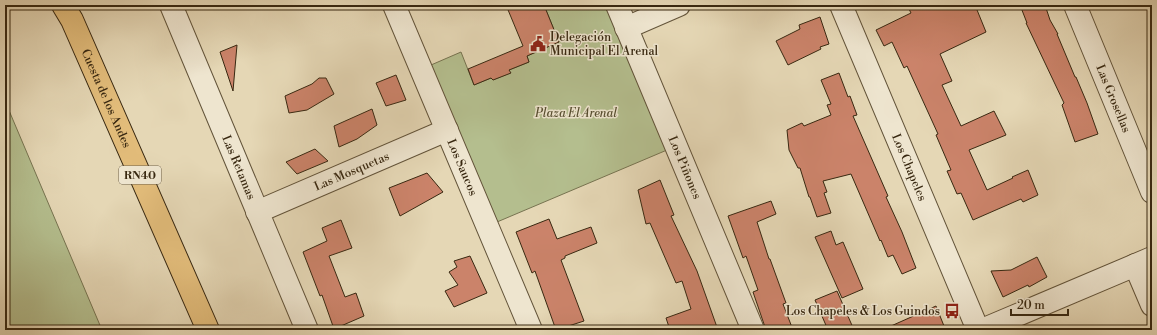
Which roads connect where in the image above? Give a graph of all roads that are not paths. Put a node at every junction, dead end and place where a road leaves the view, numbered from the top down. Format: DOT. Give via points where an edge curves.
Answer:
graph roads {
  1 [pos="171,5"];
  2 [pos="394,5"];
  3 [pos="617,5"];
  4 [pos="679,5"];
  5 [pos="841,5"];
  6 [pos="1075,5"];
  7 [pos="67,10"];
  8 [pos="626,28"];
  9 [pos="447,130"];
  10 [pos="1152,192"];
  11 [pos="257,212"];
  12 [pos="1144,262"];
  13 [pos="1152,305"];
  14 [pos="208,330"];
  15 [pos="307,330"];
  16 [pos="531,330"];
  17 [pos="753,330"];
  18 [pos="978,330"];
  19 [pos="982,330"];
  1 -- 11 [label="street, Las Retamas"];
  2 -- 9 [label="street, Los Saucos"];
  3 -- 8 [label="street, Los Piñones"];
  4 -- 8 [label="street"];
  5 -- 18 [label="street, Los Chapeles"];
  6 -- 10 [label="street, Las Grosellas"];
  7 -- 14 [label="main road, Cuesta de los Andes / RN40"];
  8 -- 17 [label="street, Los Piñones"];
  9 -- 11 [label="street, Las Mosquetas"];
  9 -- 16 [label="street, Los Saucos"];
  11 -- 15 [label="street, Las Retamas"];
  12 -- 13 [label="street"];
  12 -- 19 [label="street"];
}
